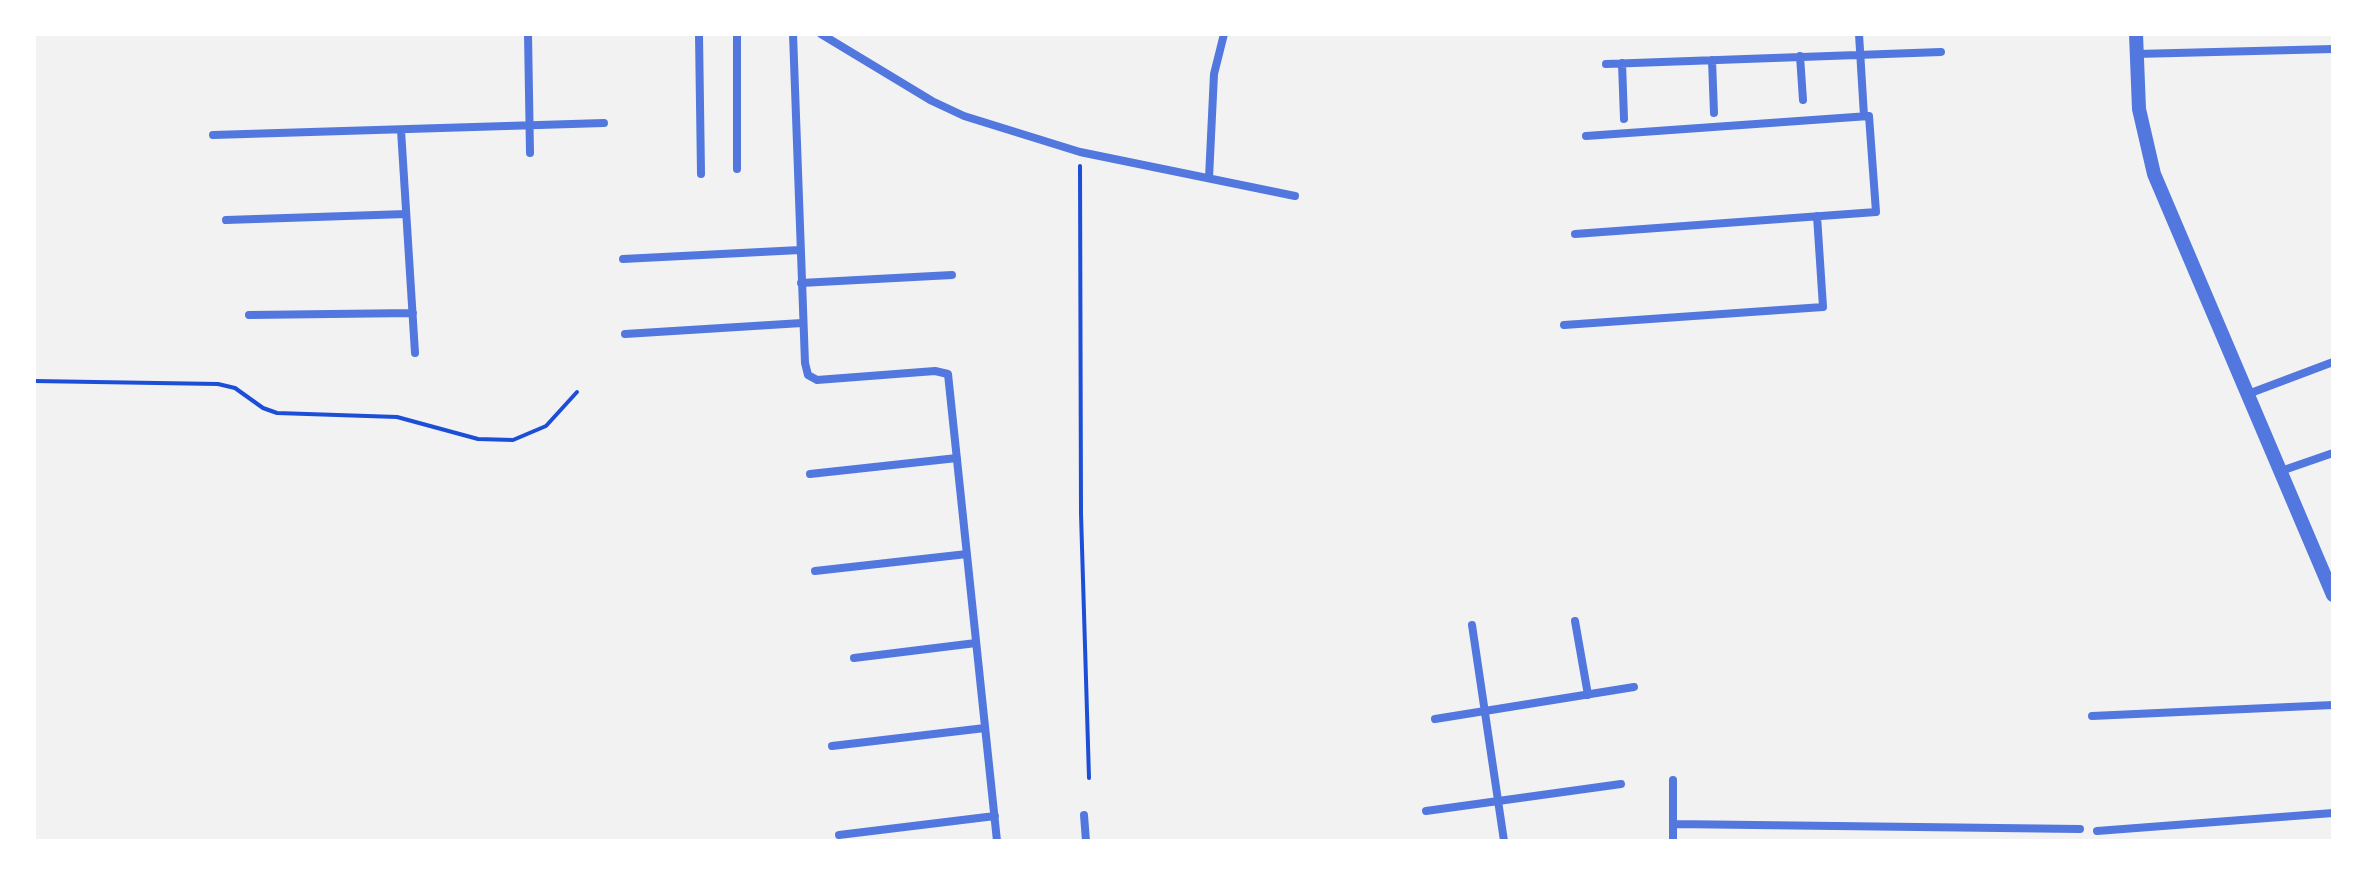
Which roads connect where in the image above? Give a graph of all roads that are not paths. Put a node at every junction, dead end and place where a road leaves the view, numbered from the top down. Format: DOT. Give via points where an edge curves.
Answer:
graph roads {
  1 [pos="528,34"];
  2 [pos="699,34"];
  3 [pos="737,34"];
  4 [pos="793,34"];
  5 [pos="821,34"];
  6 [pos="1224,34"];
  7 [pos="1859,34"];
  8 [pos="2136,34"];
  9 [pos="2333,49"];
  10 [pos="1941,52"];
  11 [pos="1860,54"];
  12 [pos="2136,54"];
  13 [pos="1800,56"];
  14 [pos="1712,60"];
  15 [pos="1622,63"];
  16 [pos="1606,64"];
  17 [pos="1803,100"];
  18 [pos="1714,113"];
  19 [pos="1864,116"];
  20 [pos="1624,119"];
  21 [pos="604,123"];
  22 [pos="530,127"];
  23 [pos="401,130"];
  24 [pos="213,135"];
  25 [pos="1586,136"];
  26 [pos="530,153"];
  27 [pos="737,169"];
  28 [pos="701,174"];
  29 [pos="1209,178"];
  30 [pos="1295,196"];
  31 [pos="406,214"];
  32 [pos="1817,216"];
  33 [pos="226,220"];
  34 [pos="1575,234"];
  35 [pos="800,250"];
  36 [pos="623,259"];
  37 [pos="952,275"];
  38 [pos="801,283"];
  39 [pos="413,313"];
  40 [pos="249,315"];
  41 [pos="802,323"];
  42 [pos="1564,325"];
  43 [pos="625,334"];
  44 [pos="415,353"];
  45 [pos="2333,362"];
  46 [pos="2248,394"];
  47 [pos="2333,453"];
  48 [pos="957,458"];
  49 [pos="2281,471"];
  50 [pos="810,474"];
  51 [pos="967,554"];
  52 [pos="815,571"];
  53 [pos="2333,595"];
  54 [pos="1575,621"];
  55 [pos="1472,625"];
  56 [pos="976,643"];
  57 [pos="854,658"];
  58 [pos="1634,687"];
  59 [pos="1588,695"];
  60 [pos="2333,705"];
  61 [pos="1485,711"];
  62 [pos="2092,716"];
  63 [pos="1435,719"];
  64 [pos="985,728"];
  65 [pos="832,746"];
  66 [pos="1673,780"];
  67 [pos="1621,784"];
  68 [pos="1498,801"];
  69 [pos="1426,811"];
  70 [pos="2333,813"];
  71 [pos="1084,815"];
  72 [pos="995,816"];
  73 [pos="1673,824"];
  74 [pos="2080,829"];
  75 [pos="2097,831"];
  76 [pos="839,835"];
  77 [pos="997,841"];
  78 [pos="1086,841"];
  79 [pos="1504,841"];
  80 [pos="1673,841"];
  1 -- 22 [label="street"];
  2 -- 28 [label="street"];
  3 -- 27 [label="street"];
  4 -- 35 [label="street"];
  5 -- 29 [label="street" via="946,110 1080,152"];
  6 -- 29 [label="street" via="1214,74"];
  7 -- 11 [label="street"];
  8 -- 12 [label="street"];
  9 -- 12 [label="street"];
  10 -- 11 [label="street"];
  11 -- 13 [label="street"];
  11 -- 19 [label="street"];
  12 -- 46 [label="street" via="2139,109 2154,174"];
  13 -- 14 [label="street"];
  13 -- 17 [label="street"];
  14 -- 15 [label="street"];
  14 -- 18 [label="street"];
  15 -- 16 [label="street"];
  15 -- 20 [label="street"];
  19 -- 25 [label="street"];
  19 -- 32 [label="street" via="1869,116 1876,212"];
  21 -- 22 [label="street"];
  22 -- 23 [label="street"];
  22 -- 26 [label="street"];
  23 -- 24 [label="street"];
  23 -- 31 [label="street"];
  29 -- 30 [label="street"];
  31 -- 33 [label="street"];
  31 -- 39 [label="street"];
  32 -- 34 [label="street"];
  32 -- 42 [label="street" via="1823,307"];
  35 -- 36 [label="street"];
  35 -- 38 [label="street"];
  37 -- 38 [label="street"];
  38 -- 41 [label="street"];
  39 -- 40 [label="street"];
  39 -- 44 [label="street"];
  41 -- 43 [label="street"];
  41 -- 48 [label="street" via="808,375 817,380 948,374"];
  45 -- 46 [label="street"];
  46 -- 49 [label="street"];
  47 -- 49 [label="street"];
  48 -- 50 [label="street"];
  48 -- 51 [label="street"];
  49 -- 53 [label="street"];
  51 -- 52 [label="street"];
  51 -- 56 [label="street"];
  54 -- 59 [label="street"];
  55 -- 61 [label="street"];
  56 -- 57 [label="street"];
  56 -- 64 [label="street"];
  58 -- 59 [label="street"];
  59 -- 61 [label="street"];
  60 -- 62 [label="street"];
  61 -- 63 [label="street"];
  61 -- 68 [label="street"];
  64 -- 65 [label="street"];
  64 -- 72 [label="street"];
  66 -- 73 [label="street"];
  67 -- 68 [label="street"];
  68 -- 69 [label="street"];
  68 -- 79 [label="street"];
  70 -- 75 [label="street"];
  71 -- 78 [label="street"];
  72 -- 76 [label="street"];
  72 -- 77 [label="street"];
  73 -- 74 [label="street"];
  73 -- 80 [label="street"];
}
